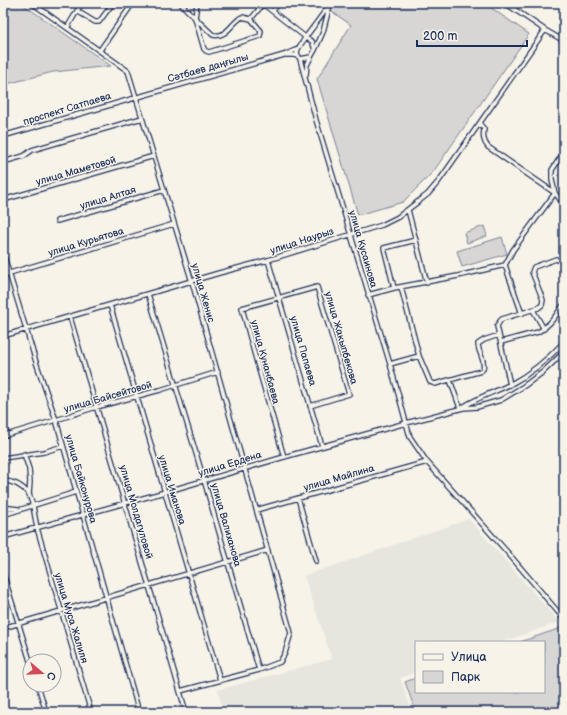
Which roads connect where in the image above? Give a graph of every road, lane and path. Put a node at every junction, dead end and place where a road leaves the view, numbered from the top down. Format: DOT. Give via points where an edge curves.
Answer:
graph roads {
  1 [pos="32,3"];
  2 [pos="82,3"];
  3 [pos="113,3"];
  4 [pos="125,3"];
  5 [pos="180,3"];
  6 [pos="197,3"];
  7 [pos="278,3"];
  8 [pos="331,3"];
  9 [pos="506,3"];
  10 [pos="263,4"];
  11 [pos="132,5"];
  12 [pos="273,10"];
  13 [pos="77,11"];
  14 [pos="195,18"];
  15 [pos="251,19"];
  16 [pos="67,28"];
  17 [pos="545,30"];
  18 [pos="305,38"];
  19 [pos="564,41"];
  20 [pos="298,49"];
  21 [pos="100,50"];
  22 [pos="315,50"];
  23 [pos="284,55"];
  24 [pos="311,57"];
  25 [pos="300,58"];
  26 [pos="305,78"];
  27 [pos="136,97"];
  28 [pos="142,118"];
  29 [pos="480,124"];
  30 [pos="3,136"];
  31 [pos="564,152"];
  32 [pos="154,156"];
  33 [pos="3,162"];
  34 [pos="164,190"];
  35 [pos="554,193"];
  36 [pos="3,200"];
  37 [pos="564,205"];
  38 [pos="408,210"];
  39 [pos="57,222"];
  40 [pos="174,224"];
  41 [pos="351,234"];
  42 [pos="416,240"];
  43 [pos="3,253"];
  44 [pos="268,260"];
  45 [pos="564,262"];
  46 [pos="505,264"];
  47 [pos="10,273"];
  48 [pos="3,275"];
  49 [pos="192,282"];
  50 [pos="427,283"];
  51 [pos="401,287"];
  52 [pos="394,288"];
  53 [pos="148,294"];
  54 [pos="368,295"];
  55 [pos="279,298"];
  56 [pos="564,304"];
  57 [pos="110,305"];
  58 [pos="533,310"];
  59 [pos="522,314"];
  60 [pos="70,317"];
  61 [pos="544,329"];
  62 [pos="27,330"];
  63 [pos="499,335"];
  64 [pos="3,336"];
  65 [pos="501,342"];
  66 [pos="564,342"];
  67 [pos="564,352"];
  68 [pos="419,356"];
  69 [pos="390,364"];
  70 [pos="218,372"];
  71 [pos="450,380"];
  72 [pos="176,385"];
  73 [pos="510,385"];
  74 [pos="136,397"];
  75 [pos="310,406"];
  76 [pos="96,407"];
  77 [pos="461,408"];
  78 [pos="56,420"];
  79 [pos="3,422"];
  80 [pos="406,423"];
  81 [pos="5,435"];
  82 [pos="63,446"];
  83 [pos="322,446"];
  84 [pos="24,454"];
  85 [pos="284,457"];
  86 [pos="3,458"];
  87 [pos="427,462"];
  88 [pos="245,468"];
  89 [pos="204,480"];
  90 [pos="3,481"];
  91 [pos="76,492"];
  92 [pos="165,492"];
  93 [pos="29,494"];
  94 [pos="298,498"];
  95 [pos="124,504"];
  96 [pos="33,506"];
  97 [pos="3,507"];
  98 [pos="21,510"];
  99 [pos="256,510"];
  100 [pos="3,515"];
  101 [pos="83,515"];
  102 [pos="37,528"];
  103 [pos="3,537"];
  104 [pos="268,550"];
  105 [pos="316,561"];
  106 [pos="228,562"];
  107 [pos="3,572"];
  108 [pos="188,574"];
  109 [pos="149,585"];
  110 [pos="106,598"];
  111 [pos="60,610"];
  112 [pos="564,620"];
  113 [pos="18,623"];
  114 [pos="3,628"];
  115 [pos="27,653"];
  116 [pos="259,670"];
  117 [pos="220,680"];
  118 [pos="180,691"];
  119 [pos="40,693"];
  120 [pos="46,712"];
  121 [pos="91,712"];
  122 [pos="139,712"];
  123 [pos="186,712"];
  1 -- 16 [label="street, улица Женис"];
  2 -- 13 [label="street"];
  3 -- 13 [label="street" via="97,23"];
  4 -- 11 [label="street"];
  5 -- 14 [label="street"];
  6 -- 14 [label="street"];
  7 -- 12 [label="street"];
  8 -- 18 [label="street"];
  8 -- 22 [label="street" via="324,32"];
  9 -- 17 [label="street"];
  10 -- 12 [label="street"];
  10 -- 15 [label="street"];
  11 -- 21 [label="street"];
  12 -- 18 [label="street"];
  13 -- 16 [label="street"];
  14 -- 15 [label="street" via="216,36 227,32 242,17"];
  14 -- 15 [label="street" via="204,49 209,52 260,36 261,31"];
  16 -- 21 [label="street, улица Женис"];
  17 -- 19 [label="street"];
  17 -- 29 [label="street, улица Наурыз"];
  18 -- 20 [label="street"];
  18 -- 22 [label="street" via="312,41"];
  20 -- 23 [label="street"];
  20 -- 25 [label="street"];
  21 -- 27 [label="street, улица Женис" via="128,71"];
  22 -- 24 [label="street"];
  23 -- 25 [label="street"];
  23 -- 27 [label="street, Сәтбаев даңғылы"];
  24 -- 25 [label="street"];
  24 -- 26 [label="street"];
  25 -- 26 [label="street, улица Кусаинова"];
  26 -- 41 [label="street, улица Кусаинова"];
  27 -- 28 [label="street, улица Женис"];
  27 -- 30 [label="street, проспект Сатпаева"];
  28 -- 32 [label="street, улица Женис"];
  28 -- 33 [label="street" via="32,150 24,156"];
  29 -- 35 [label="street" via="484,129 484,142 488,147"];
  29 -- 38 [label="street, улица Наурыз" via="440,181"];
  31 -- 35 [label="street" via="552,170"];
  32 -- 34 [label="street, улица Женис"];
  32 -- 36 [label="street, улица Маметовой"];
  34 -- 39 [label="street, улица Алтая"];
  34 -- 40 [label="street, улица Женис"];
  35 -- 37 [label="street"];
  35 -- 46 [label="street"];
  38 -- 41 [label="street, улица Наурыз" via="382,225"];
  38 -- 42 [label="street"];
  40 -- 47 [label="street, улица Курьятова"];
  40 -- 49 [label="street, улица Женис"];
  41 -- 44 [label="street, улица Наурыз"];
  41 -- 54 [label="street, улица Кусаинова"];
  42 -- 50 [label="street"];
  42 -- 52 [label="street" via="384,248"];
  43 -- 47 [label="street, улица Байконурова"];
  44 -- 49 [label="street, улица Наурыз"];
  44 -- 55 [label="street, улица Папаева"];
  45 -- 58 [label="street" via="556,259 534,267 532,272 544,302"];
  46 -- 50 [label="street"];
  46 -- 59 [label="street"];
  47 -- 48 [label="street, улица Курьятова"];
  47 -- 62 [label="street, улица Байконурова"];
  49 -- 53 [label="street, улица Наурыз"];
  49 -- 70 [label="street, улица Женис"];
  50 -- 51 [label="street"];
  51 -- 52 [label="street"];
  51 -- 68 [label="street"];
  52 -- 54 [label="street"];
  53 -- 57 [label="street, улица Наурыз"];
  53 -- 72 [label="street, улица Валиханова"];
  54 -- 69 [label="street, улица Кусаинова"];
  55 -- 75 [label="street, улица Папаева"];
  55 -- 75 [label="street, улица Жакыпбекова" via="318,288 349,393"];
  55 -- 85 [label="street, улица Кунанбаева" via="242,308"];
  56 -- 61 [label="street"];
  57 -- 60 [label="street, улица Наурыз"];
  57 -- 74 [label="street, улица Иманова"];
  58 -- 59 [label="street"];
  58 -- 61 [label="street"];
  59 -- 63 [label="street" via="500,321 497,326"];
  60 -- 62 [label="street, улица Наурыз"];
  60 -- 76 [label="street, улица Молдагуловой"];
  61 -- 65 [label="street"];
  62 -- 64 [label="street, улица Наурыз"];
  62 -- 78 [label="street, улица Байконурова"];
  63 -- 65 [label="street"];
  63 -- 71 [label="street" via="478,344 483,369"];
  65 -- 73 [label="street"];
  66 -- 73 [label="street, улица Ердена"];
  67 -- 77 [label="street, улица Ердена" via="543,372 506,397 477,407"];
  68 -- 69 [label="street"];
  68 -- 71 [label="street" via="430,382 435,384"];
  69 -- 80 [label="street, улица Кусаинова"];
  70 -- 72 [label="street, улица Байсейтовой"];
  70 -- 88 [label="street, улица Женис"];
  71 -- 77 [label="street"];
  72 -- 74 [label="street, улица Байсейтовой"];
  72 -- 89 [label="street, улица Валиханова"];
  73 -- 77 [label="street, улица Ердена"];
  74 -- 76 [label="street, улица Байсейтовой"];
  74 -- 92 [label="street, улица Иманова"];
  75 -- 83 [label="street, улица Папаева"];
  76 -- 78 [label="street, улица Байсейтовой"];
  76 -- 95 [label="street, улица Молдагуловой"];
  77 -- 80 [label="street, улица Ердена"];
  78 -- 81 [label="street, улица Байсейтовой"];
  78 -- 82 [label="street, улица Байконурова"];
  79 -- 81 [label="street"];
  80 -- 83 [label="street, улица Ердена"];
  80 -- 87 [label="street, улица Кусаинова" via="410,437"];
  82 -- 84 [label="street" via="44,452"];
  82 -- 91 [label="street, улица Байконурова"];
  83 -- 85 [label="street, улица Ердена"];
  84 -- 86 [label="street"];
  84 -- 93 [label="street, улица Муса Жалиля" via="29,470"];
  85 -- 88 [label="street, улица Ердена"];
  87 -- 94 [label="street, улица Майлина"];
  87 -- 112 [label="street, улица Кусаинова"];
  88 -- 89 [label="street, улица Ердена"];
  88 -- 99 [label="street, улица Женис"];
  89 -- 92 [label="street, улица Ердена"];
  89 -- 106 [label="street, улица Валиханова"];
  90 -- 93 [label="street" via="23,487"];
  91 -- 96 [label="street"];
  91 -- 101 [label="street, улица Байконурова"];
  92 -- 95 [label="street, улица Ердена"];
  92 -- 108 [label="street, улица Иманова"];
  93 -- 96 [label="street, улица Муса Жалиля"];
  94 -- 99 [label="street, улица Майлина"];
  94 -- 105 [label="street"];
  95 -- 101 [label="street, улица Ердена"];
  95 -- 109 [label="street, улица Молдагуловой"];
  96 -- 98 [label="street"];
  96 -- 102 [label="street, улица Муса Жалиля"];
  97 -- 98 [label="street"];
  98 -- 100 [label="street"];
  99 -- 104 [label="street, улица Женис"];
  101 -- 102 [label="street, улица Ердена"];
  101 -- 110 [label="street, улица Байконурова"];
  102 -- 103 [label="street, улица Ердена"];
  102 -- 111 [label="street, улица Муса Жалиля"];
  104 -- 106 [label="street"];
  104 -- 116 [label="street, улица Женис" via="291,633 286,653 280,662"];
  106 -- 108 [label="street"];
  106 -- 116 [label="street, улица Валиханова"];
  107 -- 113 [label="street"];
  108 -- 109 [label="street"];
  108 -- 117 [label="street, улица Иманова"];
  109 -- 110 [label="street"];
  109 -- 118 [label="street, улица Молдагуловой"];
  110 -- 111 [label="street"];
  110 -- 122 [label="street, улица Байконурова"];
  111 -- 113 [label="street"];
  111 -- 121 [label="street, улица Муса Жалиля"];
  113 -- 114 [label="street"];
  113 -- 115 [label="street"];
  116 -- 117 [label="street"];
  117 -- 118 [label="street"];
  118 -- 123 [label="street, улица Молдагуловой"];
  119 -- 120 [label="street"];
}
